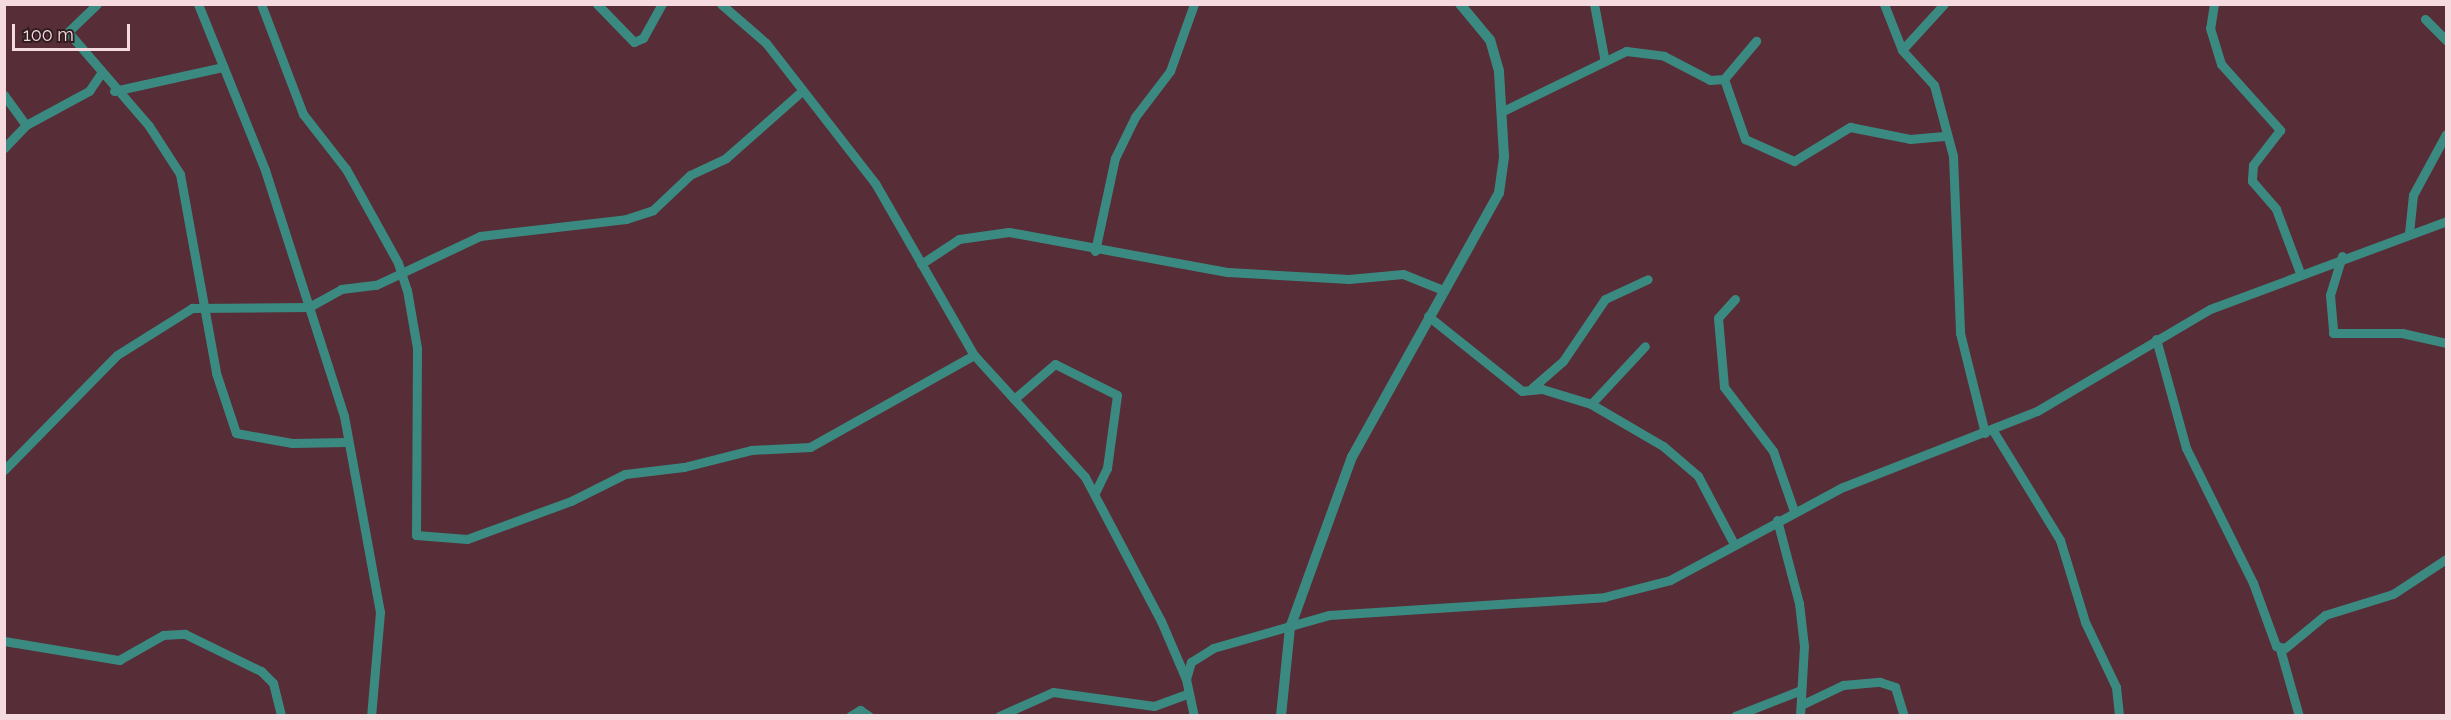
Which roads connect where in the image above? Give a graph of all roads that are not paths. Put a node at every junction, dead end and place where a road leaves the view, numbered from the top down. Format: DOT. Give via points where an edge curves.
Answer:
graph roads {
  1 [pos="97,4"];
  2 [pos="198,4"];
  3 [pos="261,4"];
  4 [pos="597,4"];
  5 [pos="662,4"];
  6 [pos="721,4"];
  7 [pos="1194,4"];
  8 [pos="1460,4"];
  9 [pos="1594,4"];
  10 [pos="1884,4"];
  11 [pos="1944,4"];
  12 [pos="2214,4"];
  13 [pos="2425,19"];
  14 [pos="2446,40"];
  15 [pos="1756,41"];
  16 [pos="1902,50"];
  17 [pos="1604,57"];
  18 [pos="223,67"];
  19 [pos="102,72"];
  20 [pos="1724,79"];
  21 [pos="114,91"];
  22 [pos="802,91"];
  23 [pos="4,95"];
  24 [pos="1503,111"];
  25 [pos="26,125"];
  26 [pos="2446,134"];
  27 [pos="1947,136"];
  28 [pos="4,148"];
  29 [pos="2446,221"];
  30 [pos="2409,233"];
  31 [pos="1095,251"];
  32 [pos="2342,256"];
  33 [pos="921,264"];
  34 [pos="402,273"];
  35 [pos="2300,273"];
  36 [pos="1648,279"];
  37 [pos="1443,290"];
  38 [pos="1735,299"];
  39 [pos="203,304"];
  40 [pos="309,307"];
  41 [pos="1428,316"];
  42 [pos="2156,339"];
  43 [pos="2446,343"];
  44 [pos="1645,346"];
  45 [pos="974,355"];
  46 [pos="1543,385"];
  47 [pos="1014,399"];
  48 [pos="1591,404"];
  49 [pos="1988,431"];
  50 [pos="346,442"];
  51 [pos="4,470"];
  52 [pos="1095,493"];
  53 [pos="1794,511"];
  54 [pos="1777,520"];
  55 [pos="1734,544"];
  56 [pos="2446,559"];
  57 [pos="1290,628"];
  58 [pos="4,641"];
  59 [pos="2280,649"];
  60 [pos="1186,679"];
  61 [pos="1801,690"];
  62 [pos="1189,693"];
  63 [pos="1801,705"];
  64 [pos="374,715"];
  65 [pos="281,716"];
  66 [pos="850,716"];
  67 [pos="869,716"];
  68 [pos="999,716"];
  69 [pos="1194,716"];
  70 [pos="1281,716"];
  71 [pos="1735,716"];
  72 [pos="1800,716"];
  73 [pos="1905,716"];
  74 [pos="2119,716"];
  75 [pos="2299,716"];
  1 -- 19 [label="street" via="68,32"];
  2 -- 18 [label="street"];
  3 -- 34 [label="street" via="303,114 346,169"];
  4 -- 5 [label="street" via="631,42 643,38"];
  6 -- 22 [label="street" via="766,43"];
  7 -- 31 [label="street" via="1170,71 1135,117 1115,158"];
  8 -- 24 [label="street" via="1490,40"];
  9 -- 17 [label="street"];
  10 -- 16 [label="street"];
  11 -- 16 [label="street"];
  12 -- 35 [label="street" via="2210,28 2221,64 2280,130 2253,165 2252,181 2276,209"];
  13 -- 14 [label="street"];
  15 -- 20 [label="street"];
  16 -- 27 [label="street" via="1934,85"];
  17 -- 20 [label="street" via="1648,51 1710,80"];
  17 -- 24 [label="street" via="1546,93"];
  18 -- 21 [label="street"];
  18 -- 40 [label="street" via="265,171"];
  19 -- 21 [label="street"];
  19 -- 25 [label="street" via="79,98"];
  20 -- 27 [label="street" via="1745,139 1794,161 1850,127 1910,139"];
  21 -- 39 [label="street" via="149,126 180,174"];
  22 -- 33 [label="street" via="875,183"];
  22 -- 34 [label="street" via="726,158 690,175 653,210 627,219 480,236"];
  23 -- 25 [label="street"];
  24 -- 37 [label="street" via="1499,193"];
  25 -- 28 [label="street"];
  26 -- 30 [label="street" via="2414,195"];
  27 -- 49 [label="street" via="1953,156 1960,333"];
  29 -- 30 [label="street"];
  30 -- 32 [label="street"];
  31 -- 33 [label="street" via="1001,233 959,239"];
  31 -- 37 [label="street" via="1135,252 1267,275 1403,274"];
  32 -- 35 [label="street"];
  32 -- 43 [label="street" via="2330,295 2333,333 2402,333"];
  33 -- 45 [label="street"];
  34 -- 40 [label="street" via="376,285 332,293"];
  34 -- 45 [label="street" via="417,348 412,528 429,539 484,535 625,474 684,467 751,450 810,447"];
  35 -- 42 [label="street" via="2221,304"];
  36 -- 46 [label="street" via="1605,299"];
  37 -- 41 [label="street"];
  38 -- 53 [label="street" via="1718,318 1724,387 1773,451"];
  39 -- 40 [label="street"];
  39 -- 50 [label="street" via="226,412 239,437"];
  39 -- 51 [label="street" via="134,341"];
  40 -- 50 [label="street" via="338,394"];
  41 -- 46 [label="street" via="1517,388"];
  41 -- 57 [label="street" via="1352,457"];
  42 -- 49 [label="street" via="2074,392"];
  42 -- 59 [label="street" via="2186,448 2212,493"];
  44 -- 48 [label="street"];
  45 -- 47 [label="street"];
  46 -- 48 [label="street"];
  47 -- 52 [label="street"];
  47 -- 52 [label="street" via="1055,364 1117,395 1107,468"];
  48 -- 55 [label="street" via="1628,422 1698,476"];
  49 -- 53 [label="street"];
  49 -- 74 [label="street" via="2060,540 2085,622 2116,687"];
  50 -- 64 [label="street" via="380,612"];
  52 -- 60 [label="street"];
  53 -- 54 [label="street"];
  54 -- 55 [label="street"];
  54 -- 61 [label="street" via="1795,573 1804,646"];
  55 -- 57 [label="street" via="1670,580 1633,592 1329,615"];
  56 -- 59 [label="street" via="2394,594 2325,615"];
  57 -- 60 [label="street" via="1198,655"];
  57 -- 70 [label="street"];
  58 -- 65 [label="street" via="119,660 163,635 185,634 261,671 273,683"];
  59 -- 75 [label="street"];
  60 -- 62 [label="street"];
  61 -- 63 [label="street"];
  61 -- 71 [label="street"];
  62 -- 68 [label="street" via="1154,706 1053,692"];
  62 -- 69 [label="street"];
  63 -- 72 [label="street"];
  63 -- 73 [label="street" via="1843,686 1880,682 1895,687"];
  66 -- 67 [label="street" via="860,710"];
}
